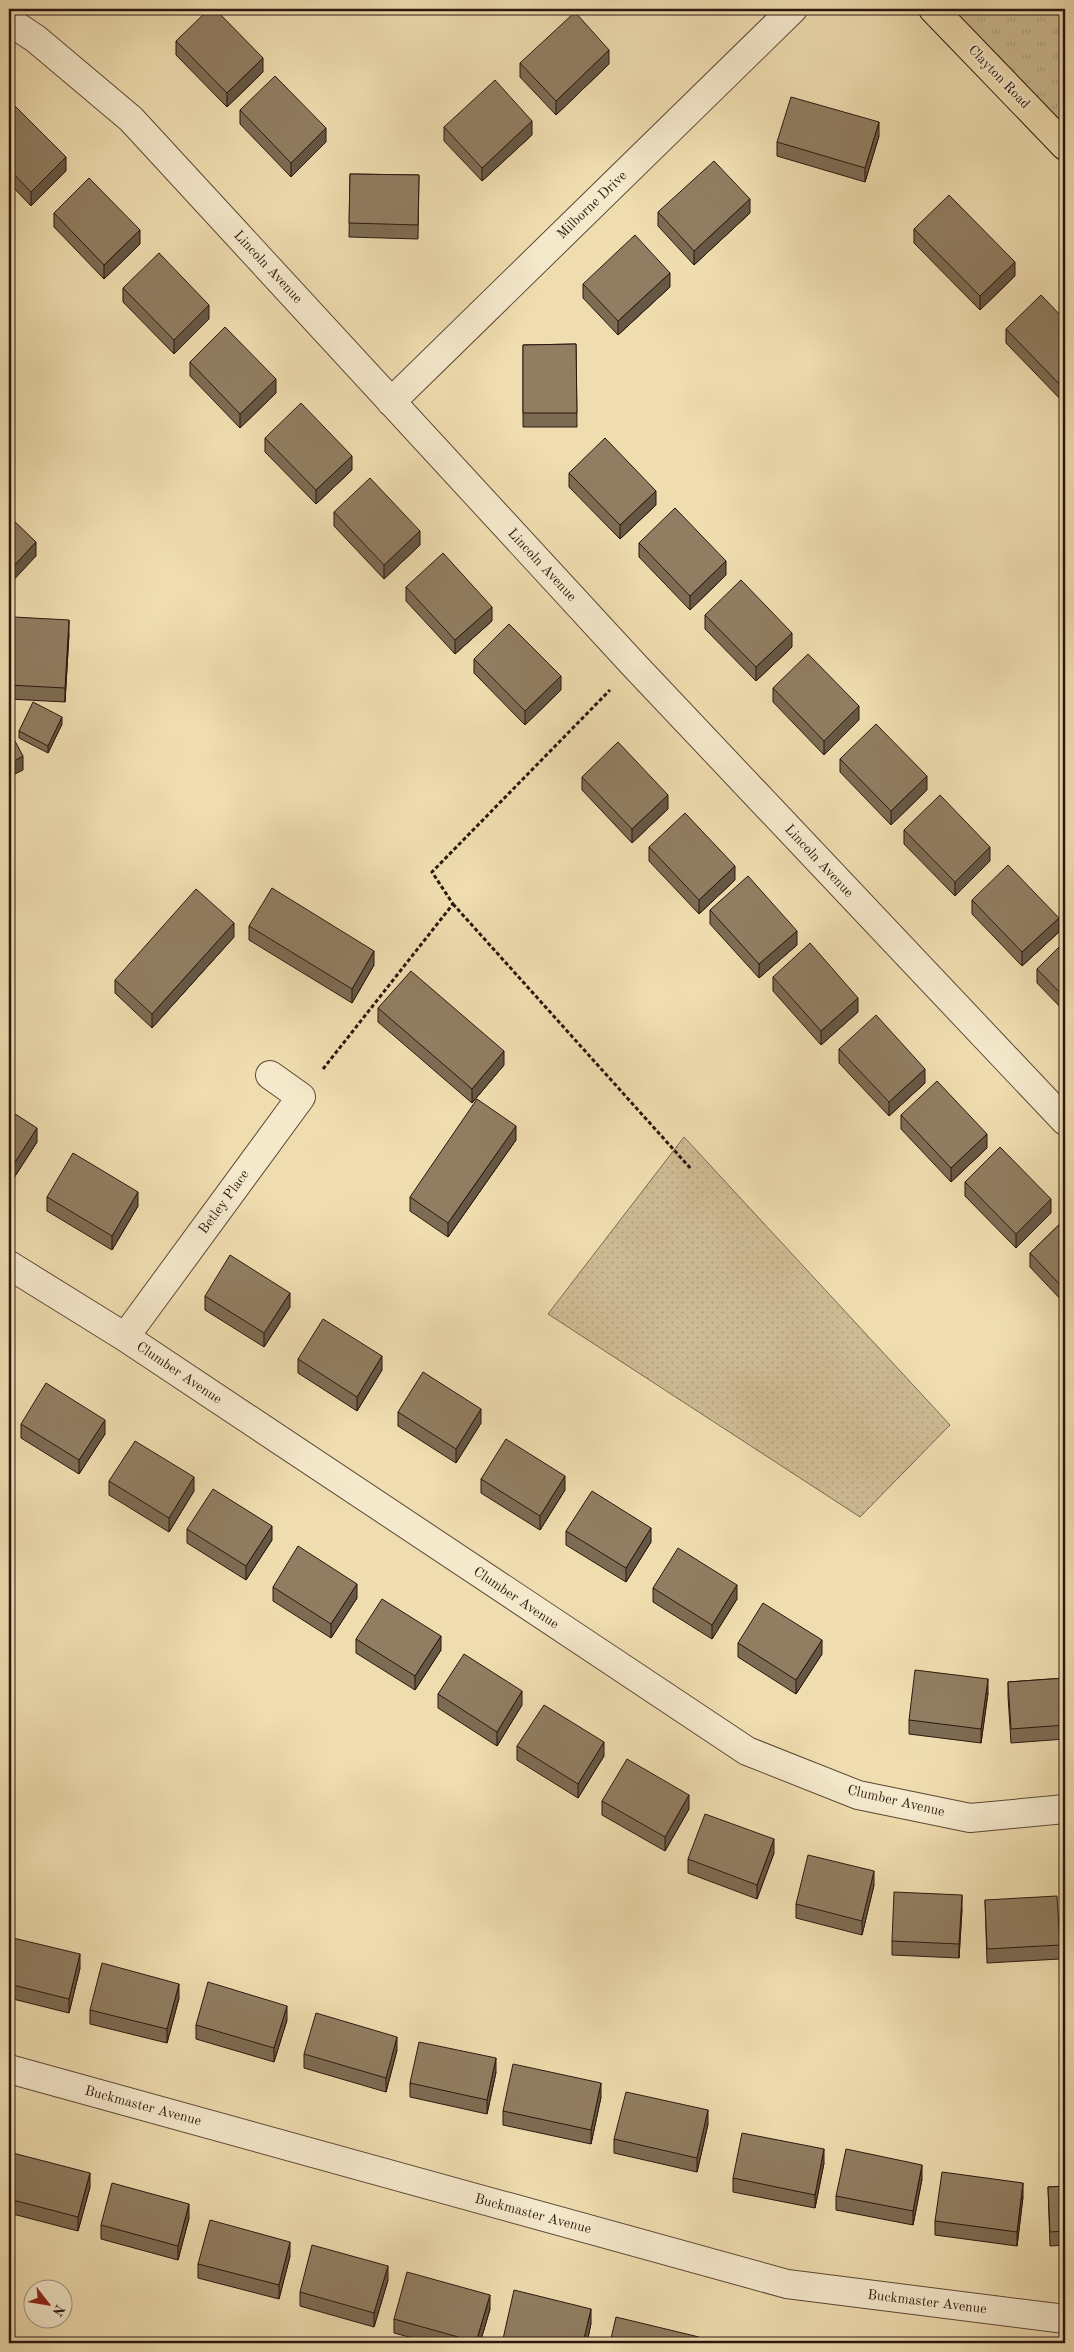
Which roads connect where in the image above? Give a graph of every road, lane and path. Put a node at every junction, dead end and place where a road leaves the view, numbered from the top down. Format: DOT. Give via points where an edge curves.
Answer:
graph roads {
  1 [pos="793,9"];
  2 [pos="933,9"];
  3 [pos="9,21"];
  4 [pos="1065,146"];
  5 [pos="391,402"];
  6 [pos="634,665"];
  7 [pos="453,904"];
  8 [pos="270,1075"];
  9 [pos="301,1098"];
  10 [pos="1065,1121"];
  11 [pos="692,1170"];
  12 [pos="9,1264"];
  13 [pos="125,1337"];
  14 [pos="1065,1809"];
  15 [pos="9,2069"];
  16 [pos="1065,2319"];
  1 -- 5 [label="street, Milborne Drive"];
  2 -- 4 [label="main road, Clayton Road"];
  3 -- 5 [label="street, Lincoln Avenue" via="36,39 131,119"];
  5 -- 6 [label="street, Lincoln Avenue"];
  6 -- 7 [label="path" via="432,872"];
  6 -- 10 [label="street, Lincoln Avenue"];
  7 -- 9 [label="path"];
  7 -- 11 [label="path"];
  8 -- 9 [label="street"];
  9 -- 13 [label="street, Betley Place"];
  12 -- 13 [label="street, Clumber Avenue"];
  13 -- 14 [label="street, Clumber Avenue" via="747,1751 858,1795 970,1818"];
  15 -- 16 [label="street, Buckmaster Avenue" via="787,2284"];
}
